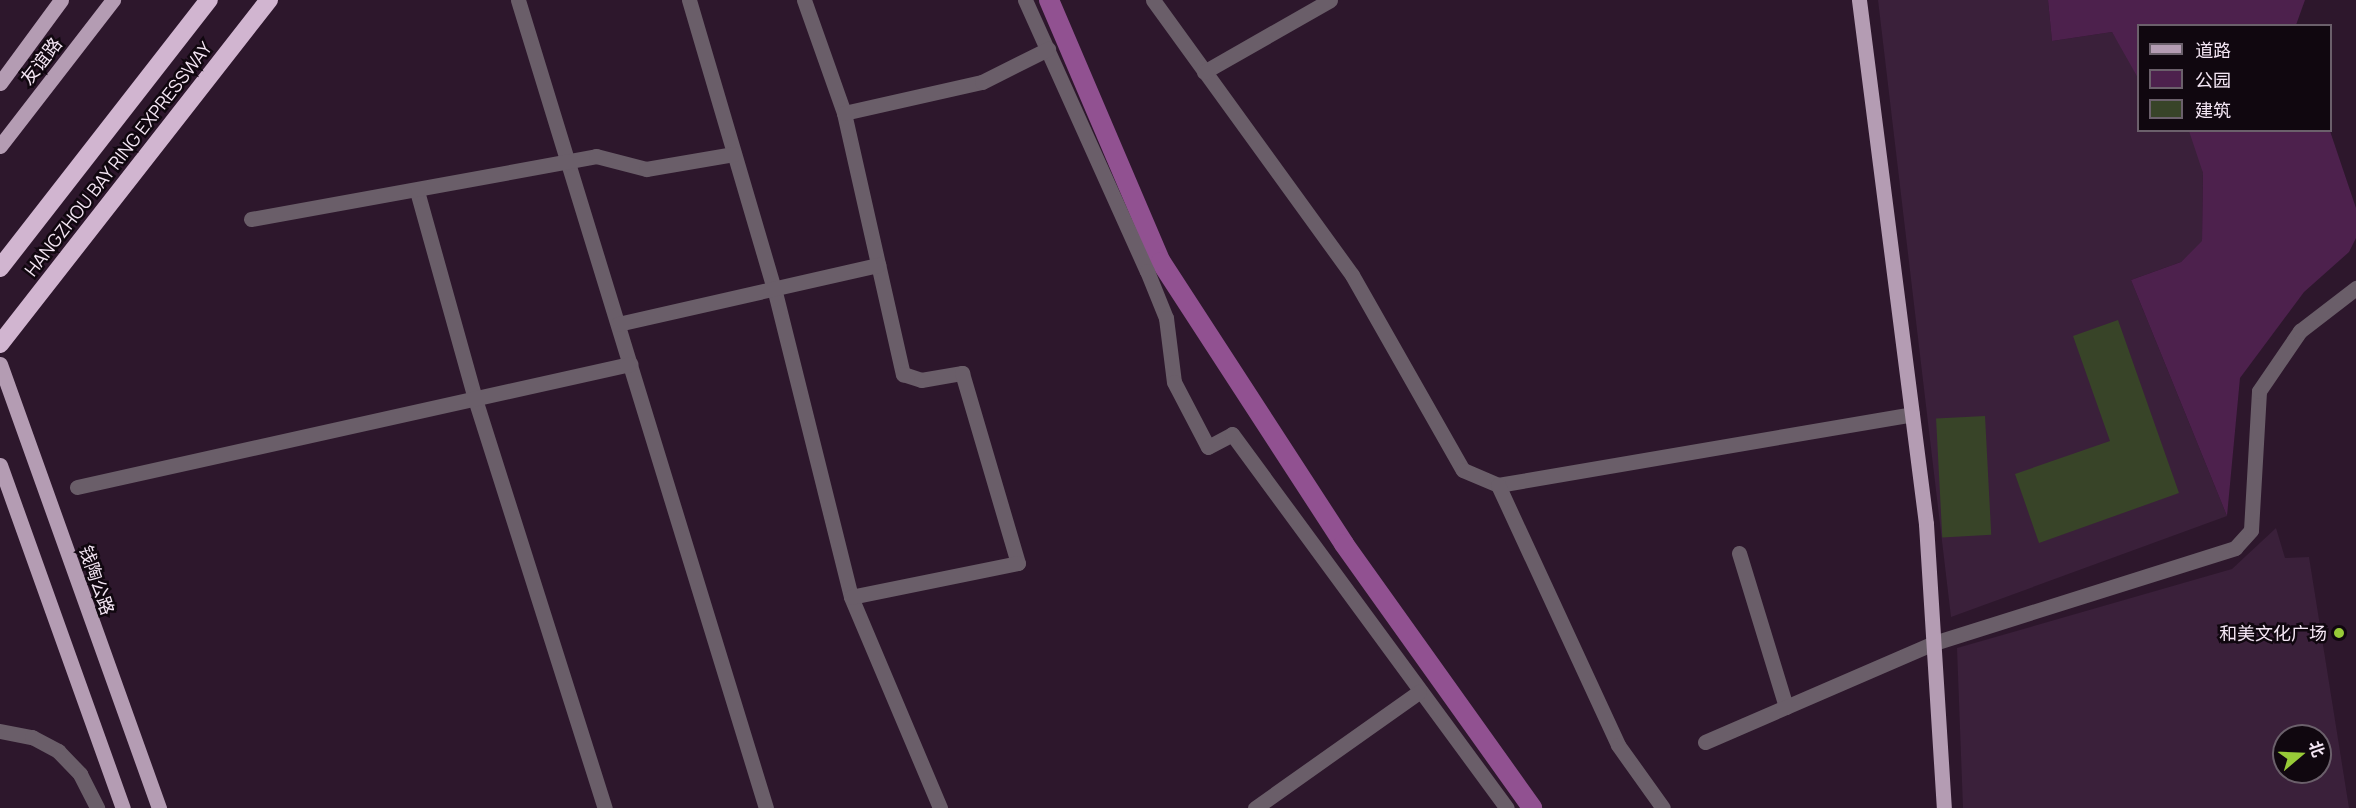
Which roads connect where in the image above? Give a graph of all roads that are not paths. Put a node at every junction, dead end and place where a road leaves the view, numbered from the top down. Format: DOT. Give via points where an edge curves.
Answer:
graph roads {
  1 [pos="61,0"];
  2 [pos="113,0"];
  3 [pos="209,0"];
  4 [pos="269,0"];
  5 [pos="518,0"];
  6 [pos="689,0"];
  7 [pos="804,0"];
  8 [pos="1025,0"];
  9 [pos="1153,0"];
  10 [pos="1330,0"];
  11 [pos="1858,0"];
  12 [pos="1048,49"];
  13 [pos="1204,72"];
  14 [pos="0,83"];
  15 [pos="844,112"];
  16 [pos="0,146"];
  17 [pos="734,154"];
  18 [pos="568,163"];
  19 [pos="417,191"];
  20 [pos="252,219"];
  21 [pos="878,265"];
  22 [pos="0,268"];
  23 [pos="774,288"];
  24 [pos="2356,288"];
  25 [pos="618,324"];
  26 [pos="0,344"];
  27 [pos="0,364"];
  28 [pos="630,364"];
  29 [pos="475,399"];
  30 [pos="1912,414"];
  31 [pos="0,465"];
  32 [pos="1498,485"];
  33 [pos="77,487"];
  34 [pos="1738,553"];
  35 [pos="851,597"];
  36 [pos="1934,643"];
  37 [pos="1419,693"];
  38 [pos="1786,707"];
  39 [pos="0,731"];
  40 [pos="1705,742"];
  41 [pos="97,808"];
  42 [pos="123,808"];
  43 [pos="159,808"];
  44 [pos="605,808"];
  45 [pos="766,808"];
  46 [pos="940,808"];
  47 [pos="1255,808"];
  48 [pos="1507,808"];
  49 [pos="1663,808"];
  50 [pos="1944,808"];
  1 -- 14 [label="main road, 友谊路"];
  2 -- 16 [label="main road, 友谊路"];
  3 -- 22 [label="highway, HANGZHOU BAY RING EXPRESSWAY"];
  4 -- 26 [label="highway, HANGZHOU BAY RING EXPRESSWAY"];
  5 -- 18 [label="street"];
  6 -- 17 [label="street"];
  7 -- 15 [label="street"];
  8 -- 12 [label="street"];
  9 -- 13 [label="street"];
  10 -- 13 [label="street"];
  11 -- 30 [label="main road"];
  12 -- 15 [label="street" via="981,82"];
  12 -- 37 [label="street" via="1166,318 1174,382 1208,447 1232,434"];
  13 -- 32 [label="street" via="1352,275 1463,470"];
  15 -- 21 [label="street"];
  17 -- 18 [label="street" via="646,170 596,156"];
  17 -- 23 [label="street"];
  18 -- 19 [label="street"];
  18 -- 25 [label="street"];
  19 -- 20 [label="street"];
  19 -- 29 [label="street"];
  21 -- 23 [label="street"];
  21 -- 35 [label="street" via="903,375 921,380 963,373 1018,563"];
  23 -- 25 [label="street"];
  23 -- 35 [label="street"];
  24 -- 36 [label="street" via="2300,331 2259,391 2251,530 2235,548"];
  25 -- 28 [label="street"];
  27 -- 43 [label="main road, 钱陶公路"];
  28 -- 29 [label="street"];
  28 -- 45 [label="street"];
  29 -- 33 [label="street"];
  29 -- 44 [label="street"];
  30 -- 32 [label="street"];
  30 -- 36 [label="main road"];
  31 -- 42 [label="main road"];
  32 -- 49 [label="street" via="1618,745"];
  34 -- 38 [label="street"];
  35 -- 46 [label="street"];
  36 -- 38 [label="street"];
  36 -- 50 [label="main road"];
  37 -- 47 [label="street"];
  37 -- 48 [label="street"];
  38 -- 40 [label="street"];
  39 -- 41 [label="street" via="32,737 58,751 80,774"];
}
